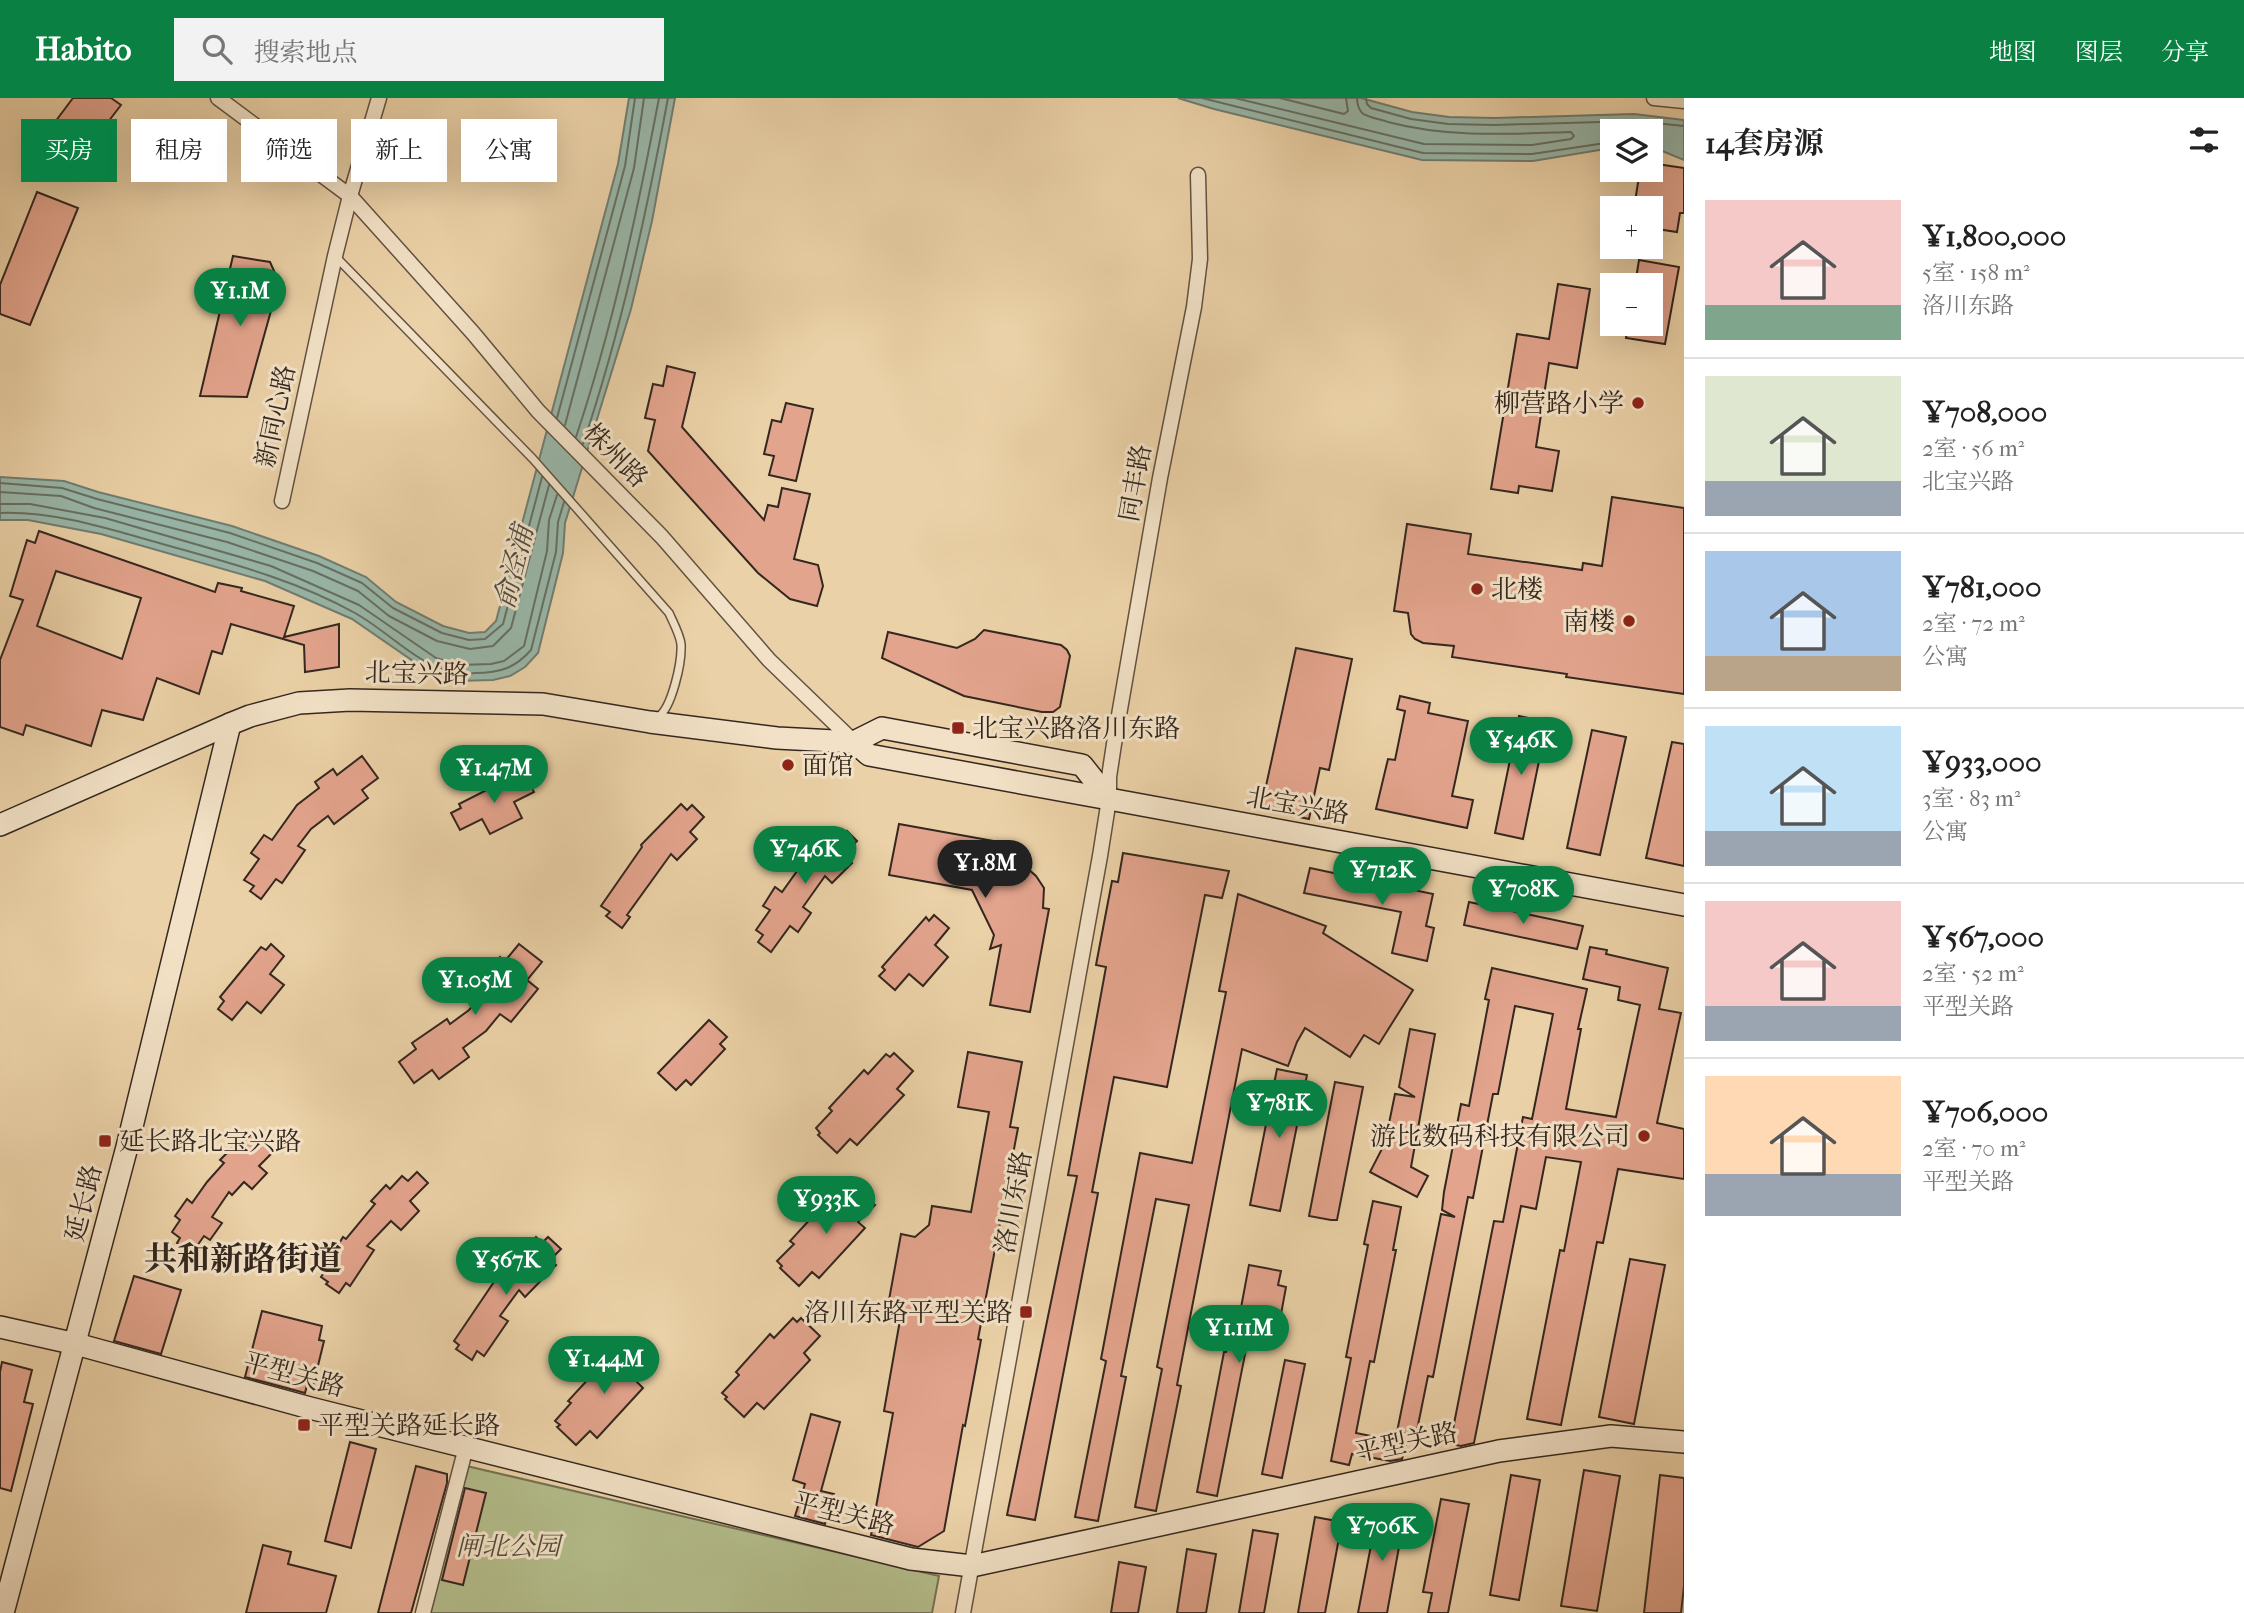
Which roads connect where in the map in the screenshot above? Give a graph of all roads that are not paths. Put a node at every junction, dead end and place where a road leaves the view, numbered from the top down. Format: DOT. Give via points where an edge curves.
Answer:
graph roads {
  1 [pos="218,98"];
  2 [pos="379,98"];
  3 [pos="1654,98"];
  4 [pos="1684,101"];
  5 [pos="1198,175"];
  6 [pos="350,196"];
  7 [pos="335,256"];
  8 [pos="282,501"];
  9 [pos="650,722"];
  10 [pos="230,724"];
  11 [pos="854,742"];
  12 [pos="1109,799"];
  13 [pos="0,825"];
  14 [pos="1684,905"];
  15 [pos="0,1327"];
  16 [pos="76,1344"];
  17 [pos="1684,1442"];
  18 [pos="466,1447"];
  19 [pos="972,1566"];
  20 [pos="3,1613"];
  21 [pos="423,1613"];
  22 [pos="963,1613"];
  1 -- 6 [label="street, 株州路"];
  2 -- 6 [label="street, 新同心路"];
  3 -- 4 [label="street"];
  5 -- 12 [label="street, 同丰路" via="1200,259 1194,307 1118,717"];
  6 -- 7 [label="street, 新同心路"];
  6 -- 11 [label="street, 株州路" via="538,411 662,537 769,660"];
  7 -- 8 [label="street, 新同心路"];
  7 -- 9 [label="lane" via="533,459 669,613 681,643 677,675 666,712"];
  9 -- 10 [label="street, 北宝兴路" via="543,704 350,700 287,706"];
  9 -- 11 [label="street, 北宝兴路" via="777,738"];
  10 -- 13 [label="street, 北宝兴路"];
  10 -- 16 [label="street, 延长路"];
  11 -- 12 [label="street, 北宝兴路" via="869,755"];
  11 -- 12 [label="street, 北宝兴路" via="883,728 1082,765"];
  12 -- 14 [label="street, 北宝兴路"];
  12 -- 19 [label="street, 洛川东路"];
  15 -- 16 [label="street, 平型关路"];
  16 -- 18 [label="street, 平型关路"];
  16 -- 20 [label="street, 延长路"];
  17 -- 19 [label="street, 平型关路" via="1611,1436 1499,1451"];
  18 -- 19 [label="street, 平型关路" via="911,1559"];
  18 -- 21 [label="street"];
  19 -- 22 [label="street, 洛川东路"];
}
